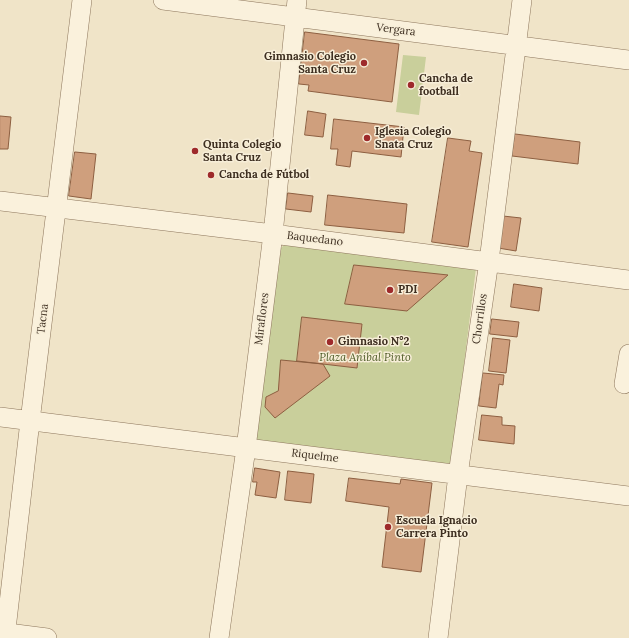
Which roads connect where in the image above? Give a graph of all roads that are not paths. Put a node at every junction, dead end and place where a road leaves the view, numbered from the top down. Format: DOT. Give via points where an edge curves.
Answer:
graph roads {
  1 [pos="82,0"];
  2 [pos="163,0"];
  3 [pos="522,0"];
  4 [pos="296,9"];
  5 [pos="516,46"];
  6 [pos="629,60"];
  7 [pos="0,201"];
  8 [pos="56,207"];
  9 [pos="273,234"];
  10 [pos="489,261"];
  11 [pos="629,280"];
  12 [pos="629,354"];
  13 [pos="624,384"];
  14 [pos="0,417"];
  15 [pos="30,421"];
  16 [pos="246,448"];
  17 [pos="458,475"];
  18 [pos="629,496"];
  19 [pos="4,634"];
  20 [pos="47,638"];
  21 [pos="219,638"];
  22 [pos="438,638"];
  1 -- 8 [label="street, Tacna"];
  2 -- 4 [label="street, Vergara"];
  3 -- 5 [label="street, Chorrillos"];
  4 -- 5 [label="street, Vergara"];
  4 -- 9 [label="street, Miraflores"];
  5 -- 6 [label="street, Vergara"];
  5 -- 10 [label="street, Chorrillos"];
  7 -- 8 [label="street, Baquedano"];
  8 -- 9 [label="street, Baquedano"];
  8 -- 15 [label="street, Tacna"];
  9 -- 10 [label="street, Baquedano"];
  9 -- 16 [label="street, Miraflores"];
  10 -- 11 [label="street, Baquedano"];
  10 -- 17 [label="street, Chorrillos"];
  12 -- 13 [label="street"];
  14 -- 15 [label="street, Riquelme"];
  15 -- 16 [label="street, Riquelme"];
  15 -- 19 [label="street, Tacna"];
  16 -- 17 [label="street, Riquelme"];
  16 -- 21 [label="street, Miraflores"];
  17 -- 18 [label="street, Riquelme"];
  17 -- 22 [label="street, Chorrillos"];
  19 -- 20 [label="street"];
}
